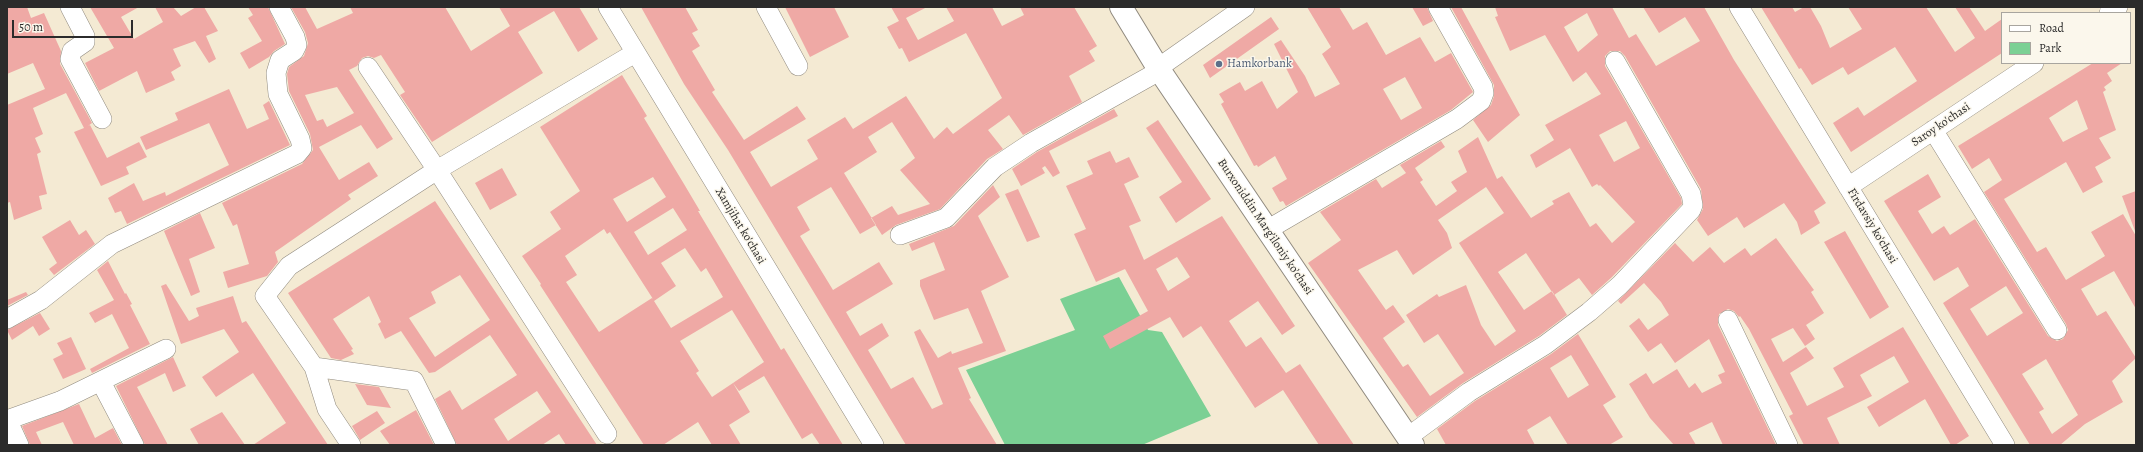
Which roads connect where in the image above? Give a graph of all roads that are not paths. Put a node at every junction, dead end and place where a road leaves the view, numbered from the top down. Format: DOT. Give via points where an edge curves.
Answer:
graph roads {
  1 [pos="70,7"];
  2 [pos="279,7"];
  3 [pos="766,7"];
  4 [pos="1121,7"];
  5 [pos="1245,7"];
  6 [pos="1438,7"];
  7 [pos="1739,7"];
  8 [pos="615,10"];
  9 [pos="635,53"];
  10 [pos="1615,61"];
  11 [pos="2032,64"];
  12 [pos="798,66"];
  13 [pos="368,67"];
  14 [pos="1159,69"];
  15 [pos="102,119"];
  16 [pos="1933,130"];
  17 [pos="437,170"];
  18 [pos="1848,187"];
  19 [pos="1267,230"];
  20 [pos="900,235"];
  21 [pos="7,319"];
  22 [pos="1728,320"];
  23 [pos="2057,330"];
  24 [pos="166,349"];
  25 [pos="314,367"];
  26 [pos="101,382"];
  27 [pos="7,419"];
  28 [pos="607,434"];
  29 [pos="1411,441"];
  30 [pos="19,445"];
  31 [pos="134,445"];
  32 [pos="351,445"];
  33 [pos="446,445"];
  34 [pos="874,445"];
  35 [pos="1788,445"];
  36 [pos="2005,445"];
  1 -- 15 [label="street" via="85,36 85,42 72,51 70,59"];
  2 -- 21 [label="street" via="295,36 297,45 294,51 280,60 276,73 278,94 300,139 302,148 297,154 112,244 41,300"];
  3 -- 12 [label="street"];
  4 -- 14 [label="main road, Burxoniddin Marg’iloniy ko’chasi"];
  5 -- 14 [label="street"];
  6 -- 19 [label="street" via="1483,87 1481,101 1457,119"];
  7 -- 18 [label="street, Firdavsiy ko'chasi"];
  8 -- 9 [label="street, Xamjihat ko'chasi"];
  9 -- 17 [label="street"];
  9 -- 34 [label="street, Xamjihat ko'chasi"];
  10 -- 29 [label="street" via="1691,194 1692,210 1620,285 1588,312 1545,345 1469,392"];
  11 -- 16 [label="street, Saroy ko'chasi"];
  13 -- 17 [label="street"];
  14 -- 19 [label="main road, Burxoniddin Marg’iloniy ko’chasi"];
  14 -- 20 [label="street" via="1031,143 995,167 946,218"];
  16 -- 18 [label="street, Saroy ko'chasi"];
  16 -- 23 [label="street"];
  17 -- 25 [label="street" via="289,266 265,296"];
  17 -- 28 [label="street"];
  18 -- 36 [label="street, Firdavsiy ko'chasi"];
  19 -- 29 [label="main road, Burxoniddin Marg’iloniy ko’chasi"];
  22 -- 35 [label="street"];
  24 -- 26 [label="street"];
  25 -- 32 [label="street" via="327,408"];
  25 -- 33 [label="street" via="414,381"];
  26 -- 27 [label="street" via="60,401"];
  26 -- 31 [label="street"];
  27 -- 30 [label="street"];
}
